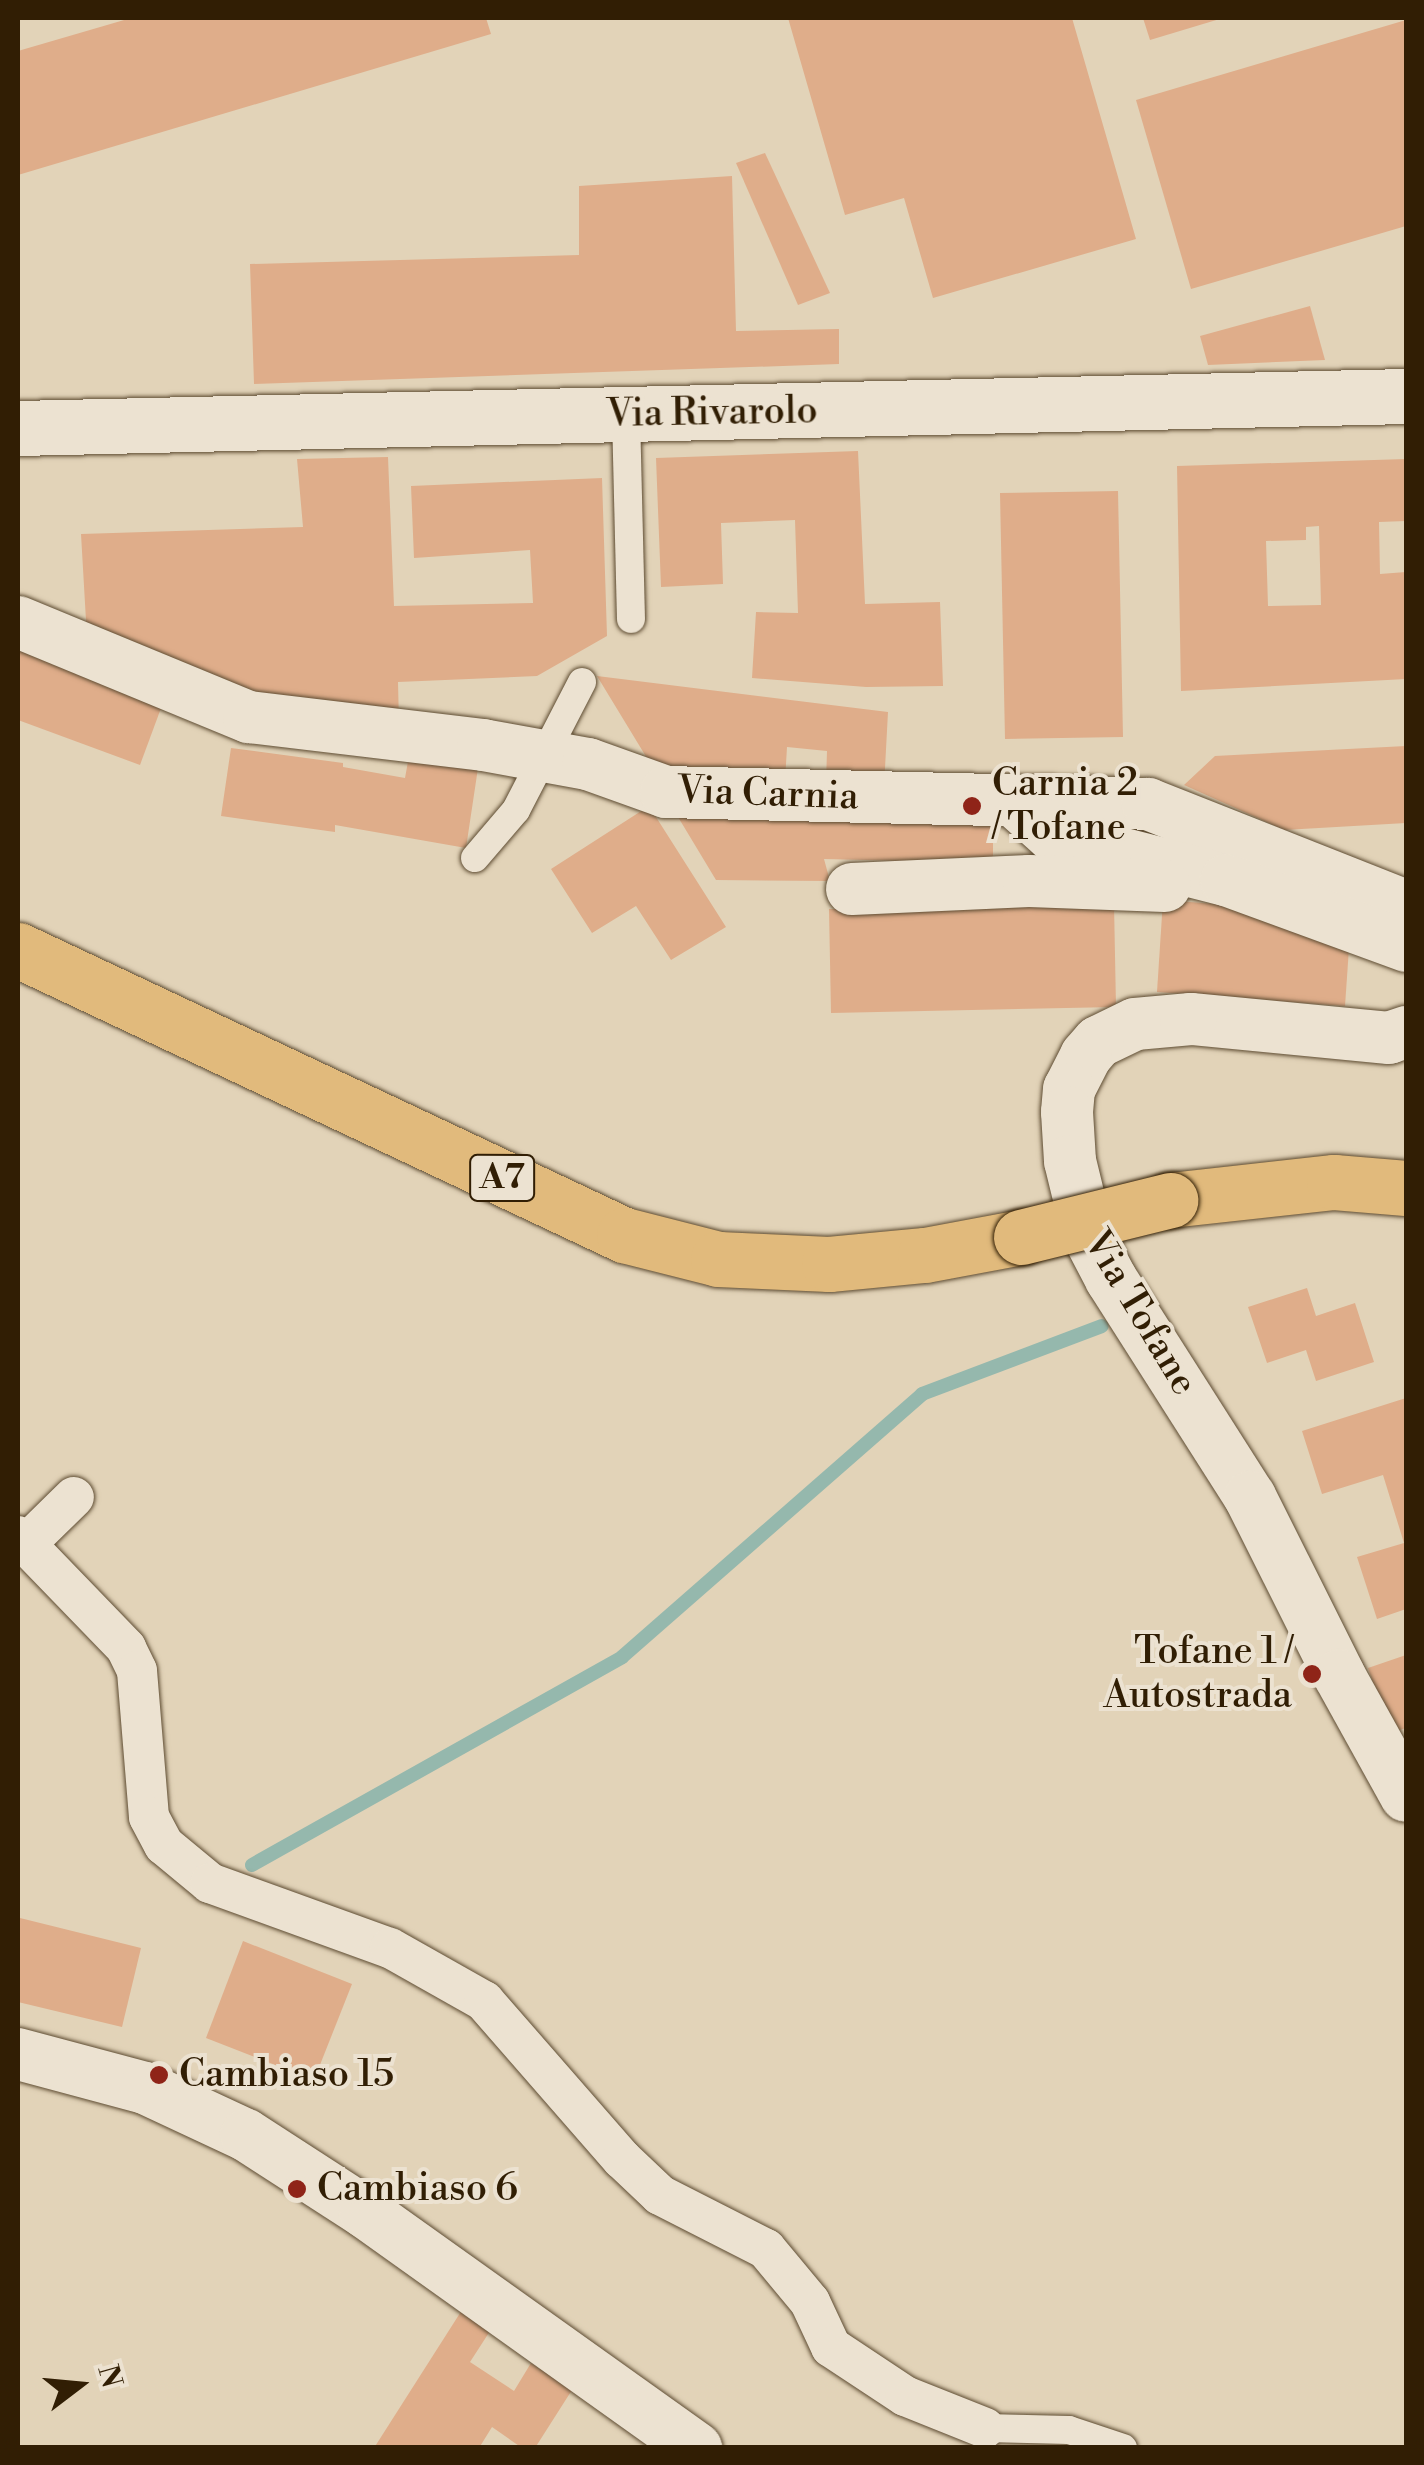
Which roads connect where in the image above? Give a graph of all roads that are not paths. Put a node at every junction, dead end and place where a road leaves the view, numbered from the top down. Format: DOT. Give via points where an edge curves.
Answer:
graph roads {
  1 [pos="1406,396"];
  2 [pos="626,415"];
  3 [pos="18,428"];
  4 [pos="631,619"];
  5 [pos="18,622"];
  6 [pos="582,682"];
  7 [pos="542,756"];
  8 [pos="1014,801"];
  9 [pos="476,858"];
  10 [pos="1226,880"];
  11 [pos="852,888"];
  12 [pos="1406,906"];
  13 [pos="1406,946"];
  14 [pos="18,950"];
  15 [pos="1406,1032"];
  16 [pos="1406,1188"];
  17 [pos="74,1498"];
  18 [pos="22,1540"];
  19 [pos="1406,1796"];
  20 [pos="18,2054"];
  21 [pos="985,2428"];
  22 [pos="696,2448"];
  23 [pos="1124,2448"];
  1 -- 2 [label="main road, Via Rivarolo"];
  2 -- 3 [label="main road, Via Rivarolo"];
  2 -- 4 [label="lane"];
  5 -- 7 [label="street, Via Carnia" via="249,717"];
  6 -- 7 [label="lane"];
  7 -- 8 [label="street, Via Carnia" via="588,764 666,792"];
  7 -- 9 [label="lane" via="516,810"];
  8 -- 10 [label="street" via="1053,836"];
  8 -- 12 [label="street, Via Carnia" via="1148,804"];
  10 -- 11 [label="street" via="1148,888 1030,881"];
  10 -- 13 [label="street"];
  14 -- 16 [label="highway, A7, bridge" via="624,1235 718,1259 829,1264 925,1255 1170,1200 1334,1182"];
  15 -- 19 [label="street, Via Tofane" via="1390,1038 1191,1019 1135,1024 1098,1042 1086,1056 1067,1112 1070,1161 1088,1235 1250,1497"];
  17 -- 18 [label="street"];
  18 -- 21 [label="street" via="126,1648 136,1671 149,1817 174,1856 210,1883 390,1948 484,2001 660,2194 766,2248 810,2302 831,2347 905,2396"];
  20 -- 22 [label="street" via="145,2088 246,2135 366,2212"];
  21 -- 23 [label="lane" via="1069,2430"];
}
